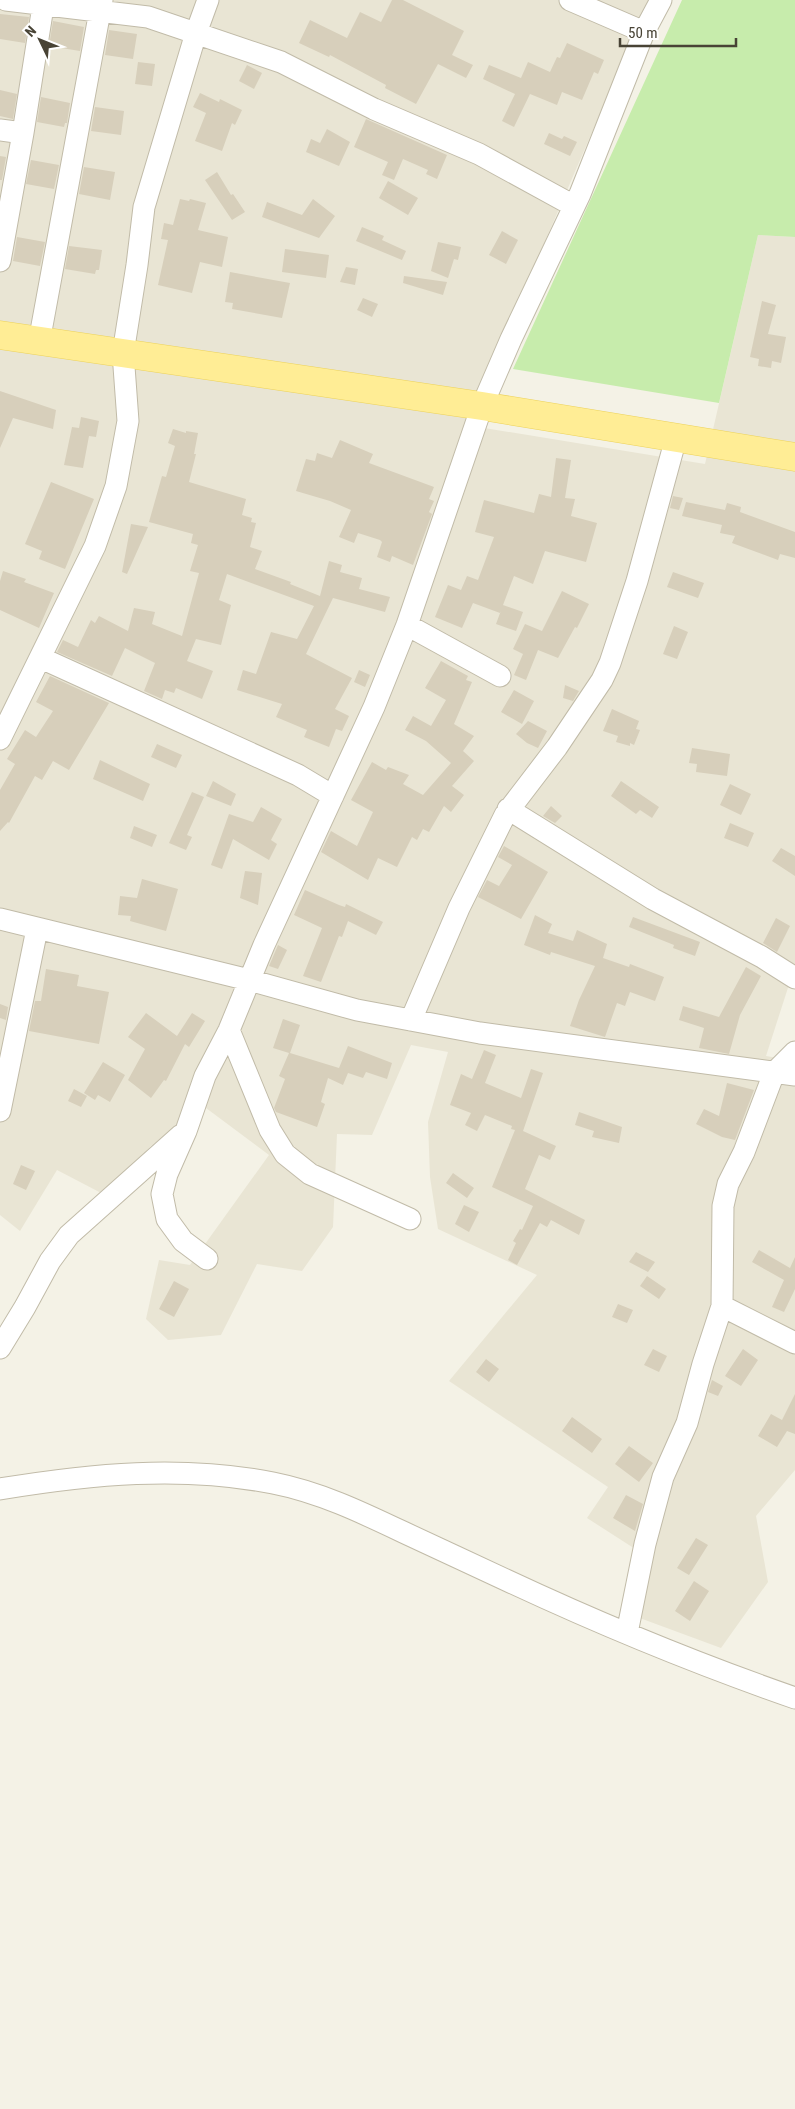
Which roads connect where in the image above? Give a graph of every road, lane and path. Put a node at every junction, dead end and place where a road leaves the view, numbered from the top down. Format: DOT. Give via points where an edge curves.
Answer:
graph roads {
  1 [pos="6,0"];
  2 [pos="208,0"];
  3 [pos="570,0"];
  4 [pos="661,0"];
  5 [pos="44,2"];
  6 [pos="100,6"];
  7 [pos="644,32"];
  8 [pos="196,33"];
  9 [pos="0,130"];
  10 [pos="23,133"];
  11 [pos="574,206"];
  12 [pos="0,261"];
  13 [pos="0,335"];
  14 [pos="39,342"];
  15 [pos="123,353"];
  16 [pos="482,406"];
  17 [pos="676,438"];
  18 [pos="795,457"];
  19 [pos="407,625"];
  20 [pos="41,658"];
  21 [pos="500,676"];
  22 [pos="0,739"];
  23 [pos="333,796"];
  24 [pos="508,809"];
  25 [pos="0,919"];
  26 [pos="37,929"];
  27 [pos="795,978"];
  28 [pos="248,980"];
  29 [pos="411,1020"];
  30 [pos="229,1030"];
  31 [pos="795,1052"];
  32 [pos="785,1074"];
  33 [pos="0,1112"];
  34 [pos="186,1131"];
  35 [pos="410,1219"];
  36 [pos="207,1259"];
  37 [pos="722,1306"];
  38 [pos="795,1343"];
  39 [pos="0,1348"];
  40 [pos="0,1489"];
  41 [pos="627,1633"];
  42 [pos="795,1698"];
  1 -- 5 [label="street"];
  2 -- 8 [label="street"];
  3 -- 7 [label="street"];
  4 -- 7 [label="street"];
  5 -- 6 [label="street"];
  5 -- 10 [label="street"];
  6 -- 8 [label="street"];
  6 -- 14 [label="street"];
  7 -- 11 [label="street"];
  8 -- 11 [label="street" via="281,62 374,109 479,154"];
  8 -- 15 [label="street" via="144,206"];
  9 -- 10 [label="street"];
  10 -- 12 [label="street"];
  11 -- 16 [label="street"];
  13 -- 14 [label="main road"];
  14 -- 15 [label="main road"];
  15 -- 16 [label="main road"];
  15 -- 20 [label="street" via="128,421 116,486 96,546"];
  16 -- 17 [label="main road"];
  16 -- 19 [label="street"];
  17 -- 18 [label="main road"];
  17 -- 24 [label="street" via="637,580 610,663 557,747"];
  19 -- 21 [label="street"];
  19 -- 23 [label="street" via="368,722"];
  20 -- 22 [label="street"];
  20 -- 23 [label="street" via="298,774"];
  23 -- 28 [label="street"];
  24 -- 27 [label="street" via="653,899"];
  24 -- 29 [label="street" via="459,908"];
  25 -- 26 [label="street"];
  26 -- 28 [label="street"];
  26 -- 33 [label="street"];
  28 -- 29 [label="street" via="357,1010"];
  28 -- 30 [label="street"];
  29 -- 32 [label="street" via="480,1033"];
  30 -- 34 [label="street" via="205,1076"];
  30 -- 35 [label="street" via="270,1130 285,1154 310,1174"];
  31 -- 32 [label="street"];
  32 -- 37 [label="street" via="728,1184 723,1206"];
  34 -- 36 [label="street" via="162,1194 167,1219 183,1241"];
  34 -- 39 [label="street" via="69,1235 50,1261"];
  37 -- 38 [label="street"];
  37 -- 41 [label="street" via="688,1423 663,1478 645,1544"];
  40 -- 41 [label="street" via="70,1478 136,1473 273,1483 325,1497 361,1512 568,1609"];
  41 -- 42 [label="street"];
}
